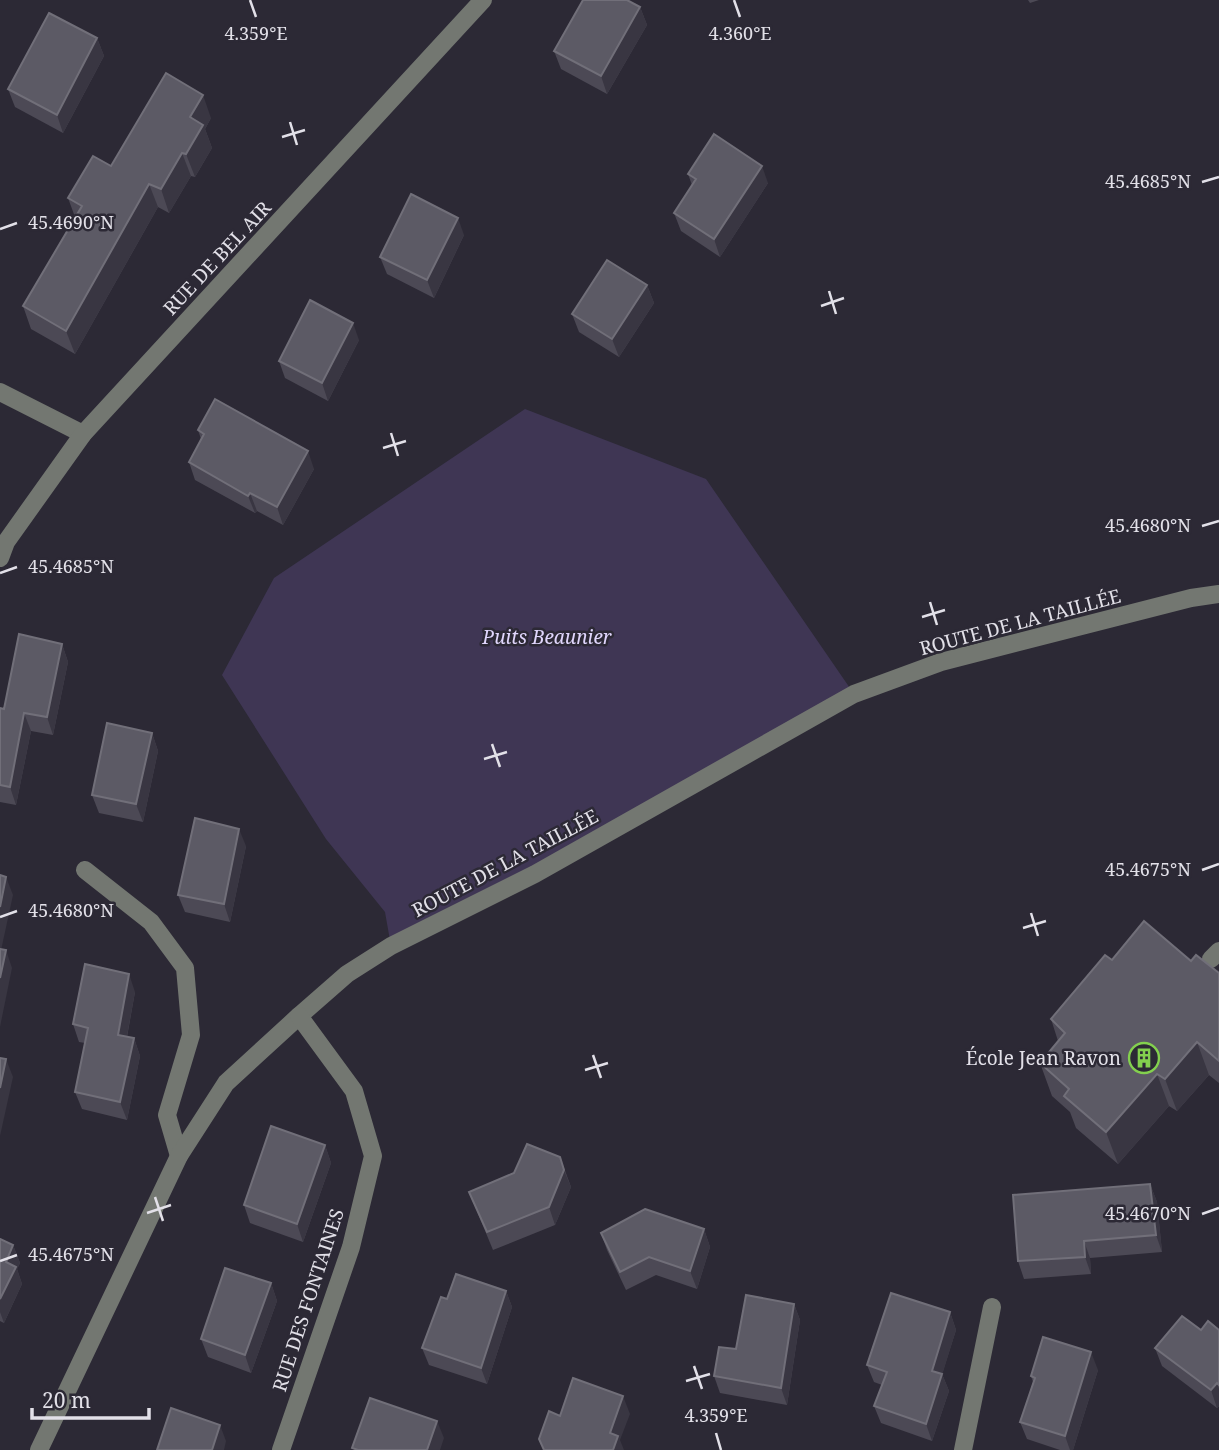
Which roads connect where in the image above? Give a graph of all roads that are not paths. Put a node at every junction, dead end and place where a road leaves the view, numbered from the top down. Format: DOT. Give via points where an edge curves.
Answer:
graph roads {
  1 [pos="483,0"];
  2 [pos="0,392"];
  3 [pos="83,434"];
  4 [pos="0,558"];
  5 [pos="1219,594"];
  6 [pos="85,870"];
  7 [pos="299,1016"];
  8 [pos="178,1156"];
  9 [pos="992,1307"];
  10 [pos="39,1450"];
  11 [pos="281,1450"];
  12 [pos="963,1450"];
  1 -- 3 [label="street, RUE DE BEL AIR"];
  2 -- 3 [label="street"];
  3 -- 4 [label="street, RUE DE BEL AIR" via="6,542"];
  5 -- 7 [label="street, ROUTE DE LA TAILLÉE" via="941,662 854,694 535,874 391,946 347,974"];
  6 -- 8 [label="street" via="151,922 185,968 191,1035 167,1115"];
  7 -- 8 [label="street, ROUTE DE LA TAILLÉE" via="226,1083"];
  7 -- 11 [label="street, RUE DES FONTAINES" via="354,1091 373,1156 351,1247"];
  8 -- 10 [label="street, ROUTE DE LA TAILLÉE"];
  9 -- 12 [label="street"];
}
